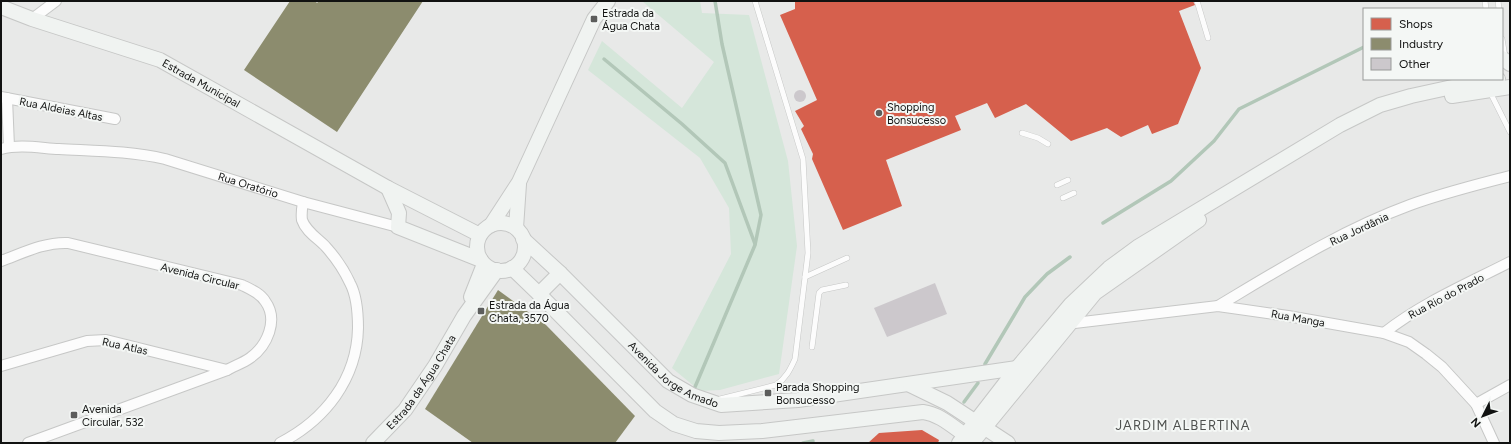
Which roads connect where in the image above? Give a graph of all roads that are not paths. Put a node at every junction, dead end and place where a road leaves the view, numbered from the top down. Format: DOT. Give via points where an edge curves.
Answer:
graph roads {
  1 [pos="56,1"];
  2 [pos="608,1"];
  3 [pos="1198,1"];
  4 [pos="757,2"];
  5 [pos="1,7"];
  6 [pos="32,19"];
  7 [pos="1208,38"];
  8 [pos="1503,44"];
  9 [pos="1506,61"];
  10 [pos="1486,82"];
  11 [pos="1510,87"];
  12 [pos="4,98"];
  13 [pos="115,119"];
  14 [pos="1510,132"];
  15 [pos="1022,133"];
  16 [pos="1048,144"];
  17 [pos="5,148"];
  18 [pos="1510,176"];
  19 [pos="1068,180"];
  20 [pos="519,182"];
  21 [pos="1057,185"];
  22 [pos="388,188"];
  23 [pos="1074,193"];
  24 [pos="1063,198"];
  25 [pos="303,202"];
  26 [pos="399,222"];
  27 [pos="455,223"];
  28 [pos="491,225"];
  29 [pos="520,233"];
  30 [pos="480,235"];
  31 [pos="846,258"];
  32 [pos="1,261"];
  33 [pos="483,262"];
  34 [pos="1510,262"];
  35 [pos="512,268"];
  36 [pos="497,270"];
  37 [pos="560,273"];
  38 [pos="805,277"];
  39 [pos="846,285"];
  40 [pos="539,294"];
  41 [pos="1218,306"];
  42 [pos="464,316"];
  43 [pos="1070,324"];
  44 [pos="1053,325"];
  45 [pos="1384,333"];
  46 [pos="812,347"];
  47 [pos="1,366"];
  48 [pos="1017,368"];
  49 [pos="227,370"];
  50 [pos="909,384"];
  51 [pos="1510,385"];
  52 [pos="710,402"];
  53 [pos="1476,404"];
  54 [pos="980,424"];
  55 [pos="964,441"];
  56 [pos="28,443"];
  57 [pos="280,443"];
  58 [pos="373,443"];
  59 [pos="1008,443"];
  60 [pos="1494,443"];
  1 -- 6 [label="street"];
  2 -- 20 [label="street" via="594,19"];
  3 -- 7 [label="lane"];
  4 -- 38 [label="lane" via="803,160 808,253"];
  5 -- 6 [label="street, Estrada Municipal"];
  6 -- 22 [label="street, Estrada Municipal" via="160,60"];
  8 -- 9 [label="lane"];
  10 -- 11 [label="street"];
  10 -- 14 [label="lane"];
  10 -- 43 [label="street" via="1374,114 1184,230 1095,293"];
  10 -- 44 [label="street" via="1411,96 1380,105 1340,125 1139,246 1094,281"];
  12 -- 13 [label="street, Rua Aldeias Altas"];
  12 -- 17 [label="street, Rua Aldeias Altas"];
  15 -- 16 [label="lane"];
  17 -- 25 [label="street, Rua Oratório" via="143,154"];
  18 -- 41 [label="street, Rua Jordânia" via="1454,191 1365,225 1311,251"];
  19 -- 21 [label="lane"];
  20 -- 28 [label="street"];
  20 -- 29 [label="street"];
  22 -- 26 [label="street" via="398,209"];
  22 -- 27 [label="street, Estrada Municipal"];
  23 -- 24 [label="lane"];
  25 -- 26 [label="street, Rua Oratório"];
  25 -- 57 [label="street" via="303,221 308,230 337,260 351,283 356,299 358,343 353,363 337,395 307,426"];
  26 -- 27 [label="street" via="416,213"];
  26 -- 33 [label="street, Rua Oratório"];
  27 -- 30 [label="street, Estrada Municipal"];
  28 -- 29 [label="street" via="508,224"];
  28 -- 30 [label="street"];
  29 -- 35 [label="street" via="524,252"];
  29 -- 37 [label="street, Avenida Jorge Amado"];
  30 -- 33 [label="street" via="477,247"];
  31 -- 38 [label="lane"];
  32 -- 49 [label="street, Avenida Circular" via="46,244 68,243 242,285 265,301 270,312 271,326 268,338 260,349 249,359"];
  33 -- 36 [label="street"];
  33 -- 42 [label="street, Estrada da Água Chata"];
  34 -- 45 [label="street, Rua Rio do Prado" via="1430,302"];
  35 -- 36 [label="street"];
  35 -- 40 [label="street"];
  36 -- 42 [label="street, Estrada da Água Chata"];
  37 -- 40 [label="street"];
  37 -- 52 [label="street, Avenida Jorge Amado" via="668,381"];
  38 -- 52 [label="lane" via="795,359 784,380 776,385"];
  39 -- 46 [label="lane" via="822,290 819,293"];
  40 -- 55 [label="street" via="655,411 674,424 696,431 719,433 762,431 923,412 937,416"];
  41 -- 43 [label="street, Rua Manga"];
  41 -- 45 [label="street, Rua Manga"];
  42 -- 58 [label="street, Estrada da Água Chata" via="435,366 405,410"];
  43 -- 44 [label="street, Rua Manga"];
  43 -- 54 [label="street"];
  44 -- 48 [label="street"];
  45 -- 53 [label="street, Rua Manga" via="1408,342 1426,354 1442,367"];
  47 -- 49 [label="street, Rua Atlas" via="87,340 106,340"];
  48 -- 50 [label="street, Avenida Jorge Amado"];
  48 -- 54 [label="street"];
  49 -- 56 [label="street, Avenida Circular"];
  50 -- 52 [label="street, Avenida Jorge Amado" via="798,400 721,405"];
  50 -- 54 [label="street" via="947,403"];
  51 -- 53 [label="street"];
  53 -- 60 [label="street, Rua Manga"];
  54 -- 55 [label="street"];
  54 -- 59 [label="street"];
}
